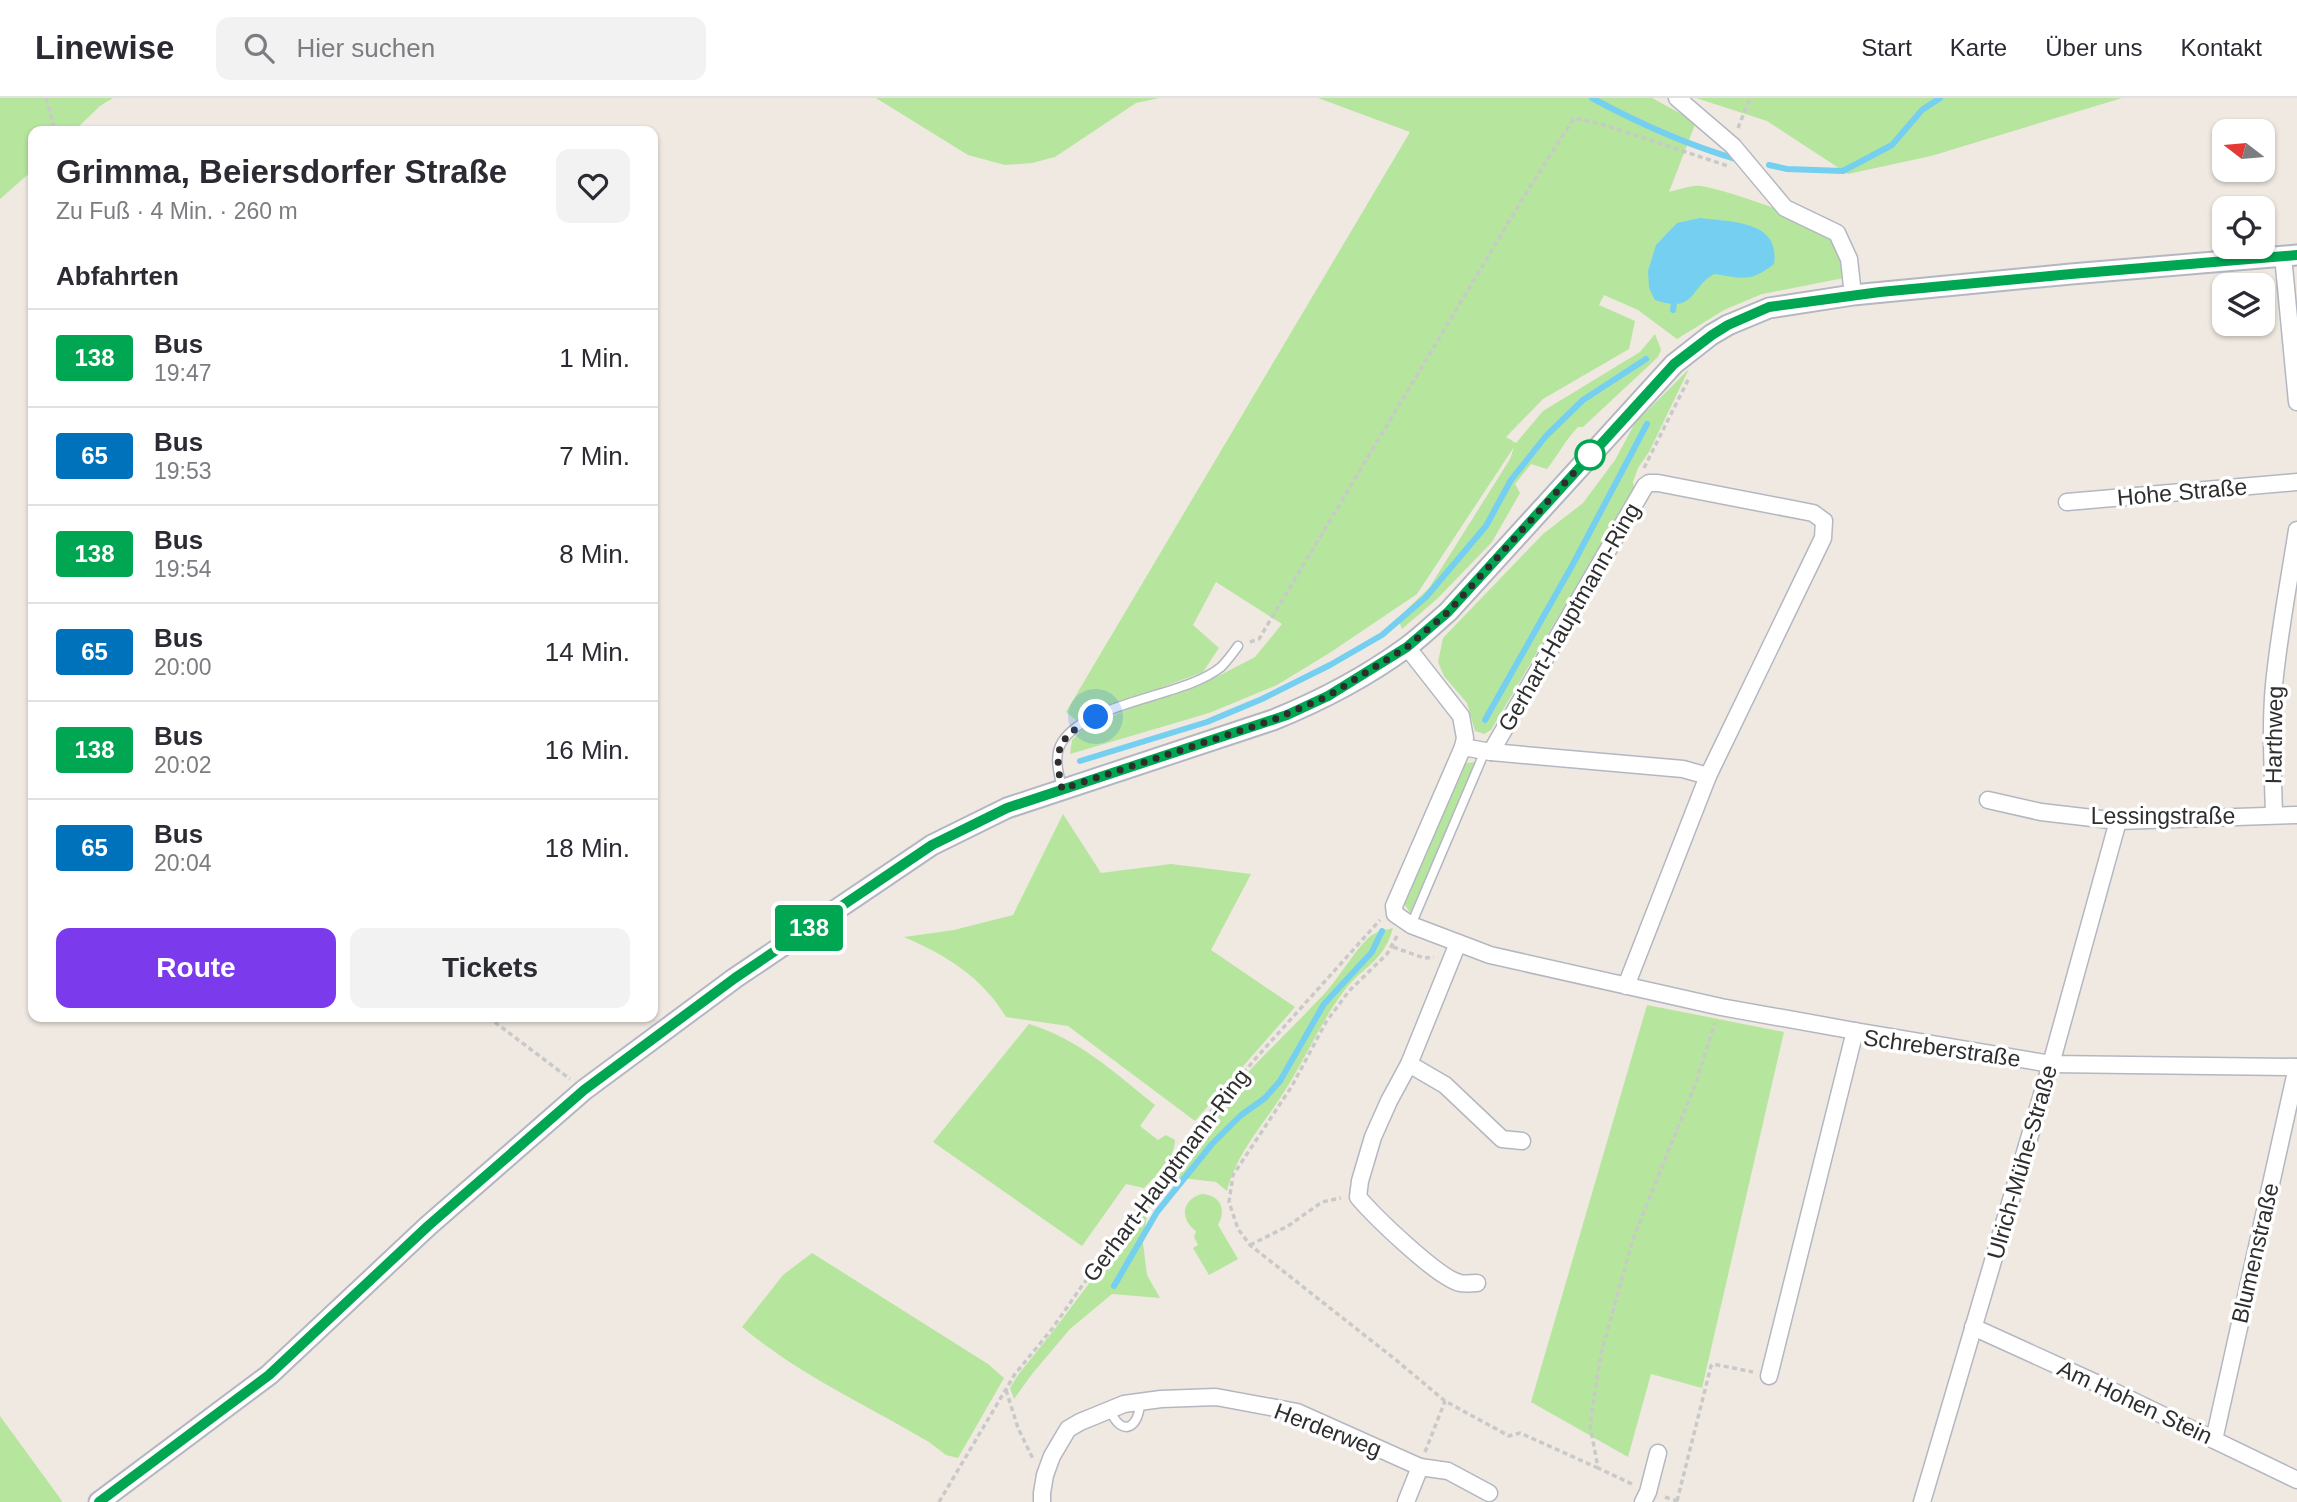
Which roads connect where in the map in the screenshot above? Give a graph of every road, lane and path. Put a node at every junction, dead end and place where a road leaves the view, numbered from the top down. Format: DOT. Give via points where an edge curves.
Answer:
graph roads {
  1 [pos="47,98"];
  2 [pos="1676,98"];
  3 [pos="1750,98"];
  4 [pos="54,126"];
  5 [pos="1733,145"];
  6 [pos="1755,171"];
  7 [pos="2290,255"];
  8 [pos="1853,295"];
  9 [pos="1694,369"];
  10 [pos="2297,402"];
  11 [pos="2297,482"];
  12 [pos="1645,486"];
  13 [pos="2067,502"];
  14 [pos="2297,530"];
  15 [pos="1238,646"];
  16 [pos="1407,647"];
  17 [pos="1462,747"];
  18 [pos="1488,752"];
  19 [pos="1709,776"];
  20 [pos="1062,789"];
  21 [pos="1988,800"];
  22 [pos="2274,815"];
  23 [pos="2297,815"];
  24 [pos="2118,821"];
  25 [pos="1394,906"];
  26 [pos="1407,923"];
  27 [pos="1393,947"];
  28 [pos="1456,950"];
  29 [pos="1626,986"];
  30 [pos="1721,1007"];
  31 [pos="495,1022"];
  32 [pos="1856,1031"];
  33 [pos="1409,1064"];
  34 [pos="2051,1064"];
  35 [pos="2297,1066"];
  36 [pos="584,1090"];
  37 [pos="1522,1142"];
  38 [pos="1358,1197"];
  39 [pos="1250,1245"];
  40 [pos="1477,1283"];
  41 [pos="1973,1327"];
  42 [pos="1769,1376"];
  43 [pos="1006,1390"];
  44 [pos="1445,1401"];
  45 [pos="2214,1440"];
  46 [pos="1658,1454"];
  47 [pos="1420,1467"];
  48 [pos="1598,1468"];
  49 [pos="1045,1475"];
  50 [pos="2297,1480"];
  51 [pos="1489,1493"];
  52 [pos="1646,1497"];
  53 [pos="1677,1501"];
  54 [pos="99,1502"];
  55 [pos="940,1502"];
  56 [pos="1042,1502"];
  57 [pos="1406,1502"];
  58 [pos="1922,1502"];
  1 -- 4 [label="path"];
  2 -- 5 [label="street"];
  3 -- 5 [label="path"];
  5 -- 6 [label="street"];
  6 -- 8 [label="street" via="1785,208 1837,233 1849,259"];
  6 -- 15 [label="path" via="1735,169 1574,118 1259,639"];
  7 -- 8 [label="street"];
  7 -- 10 [label="street"];
  8 -- 16 [label="street" via="1769,307 1728,325 1686,354 1448,612"];
  9 -- 12 [label="path" via="1643,469"];
  11 -- 13 [label="street, Hohe Straße"];
  12 -- 18 [label="street, Gerhart-Hauptmann-Ring"];
  12 -- 19 [label="street, Gerhart-Hauptmann-Ring" via="1658,483 1777,504 1813,513 1824,521 1823,538"];
  14 -- 22 [label="street, Harthweg" via="2274,688"];
  15 -- 20 [label="lane" via="1222,666 1205,677 1079,726 1062,742 1056,762"];
  16 -- 17 [label="street" via="1461,716"];
  16 -- 20 [label="street" via="1328,696 1273,720"];
  17 -- 18 [label="street, Gerhart-Hauptmann-Ring"];
  17 -- 25 [label="street"];
  18 -- 19 [label="street, Gerhart-Hauptmann-Ring" via="1683,769"];
  18 -- 26 [label="lane"];
  19 -- 29 [label="street, Gerhart-Hauptmann-Ring"];
  20 -- 36 [label="street" via="1007,808 932,845 735,978"];
  21 -- 24 [label="street, Lessingstraße"];
  22 -- 23 [label="street, Lessingstraße"];
  22 -- 24 [label="street, Lessingstraße"];
  24 -- 34 [label="street, Ulrich-Mühe-Straße"];
  25 -- 26 [label="street" via="1395,914"];
  25 -- 43 [label="path, Gerhart-Hauptmann-Ring" via="1192,1134 1178,1160"];
  26 -- 27 [label="path"];
  26 -- 28 [label="street"];
  27 -- 28 [label="path" via="1424,958"];
  27 -- 39 [label="path" via="1349,990 1326,1022 1292,1086 1233,1175 1229,1202 1238,1229"];
  28 -- 29 [label="street"];
  28 -- 33 [label="street"];
  29 -- 30 [label="street"];
  30 -- 32 [label="street"];
  30 -- 48 [label="path" via="1633,1239 1601,1354 1590,1426"];
  31 -- 36 [label="path"];
  32 -- 34 [label="street, Schreberstraße"];
  32 -- 42 [label="street, Schreberstraße"];
  33 -- 37 [label="street" via="1445,1085 1502,1139"];
  33 -- 38 [label="street" via="1373,1137"];
  34 -- 35 [label="street, Schreberstraße"];
  34 -- 41 [label="street, Ulrich-Mühe-Straße"];
  35 -- 45 [label="street, Blumenstraße"];
  36 -- 54 [label="street" via="428,1226 269,1375"];
  38 -- 39 [label="path" via="1322,1202"];
  38 -- 40 [label="street" via="1426,1261 1458,1283"];
  39 -- 44 [label="path"];
  41 -- 45 [label="street, Am Hohen Stein"];
  41 -- 58 [label="street, Ulrich-Mühe-Straße"];
  42 -- 53 [label="path" via="1711,1366"];
  43 -- 49 [label="path" via="1018,1428"];
  43 -- 55 [label="path, Gerhart-Hauptmann-Ring"];
  44 -- 47 [label="path"];
  44 -- 48 [label="path" via="1509,1436 1520,1433"];
  45 -- 50 [label="street, Am Hohen Stein"];
  46 -- 52 [label="street"];
  47 -- 49 [label="street, Herderweg" via="1297,1412 1216,1397 1140,1401 1080,1422 1068,1429"];
  47 -- 51 [label="street, Herderweg" via="1448,1471"];
  47 -- 57 [label="street"];
  48 -- 52 [label="path"];
  49 -- 56 [label="street, Herderweg"];
}
